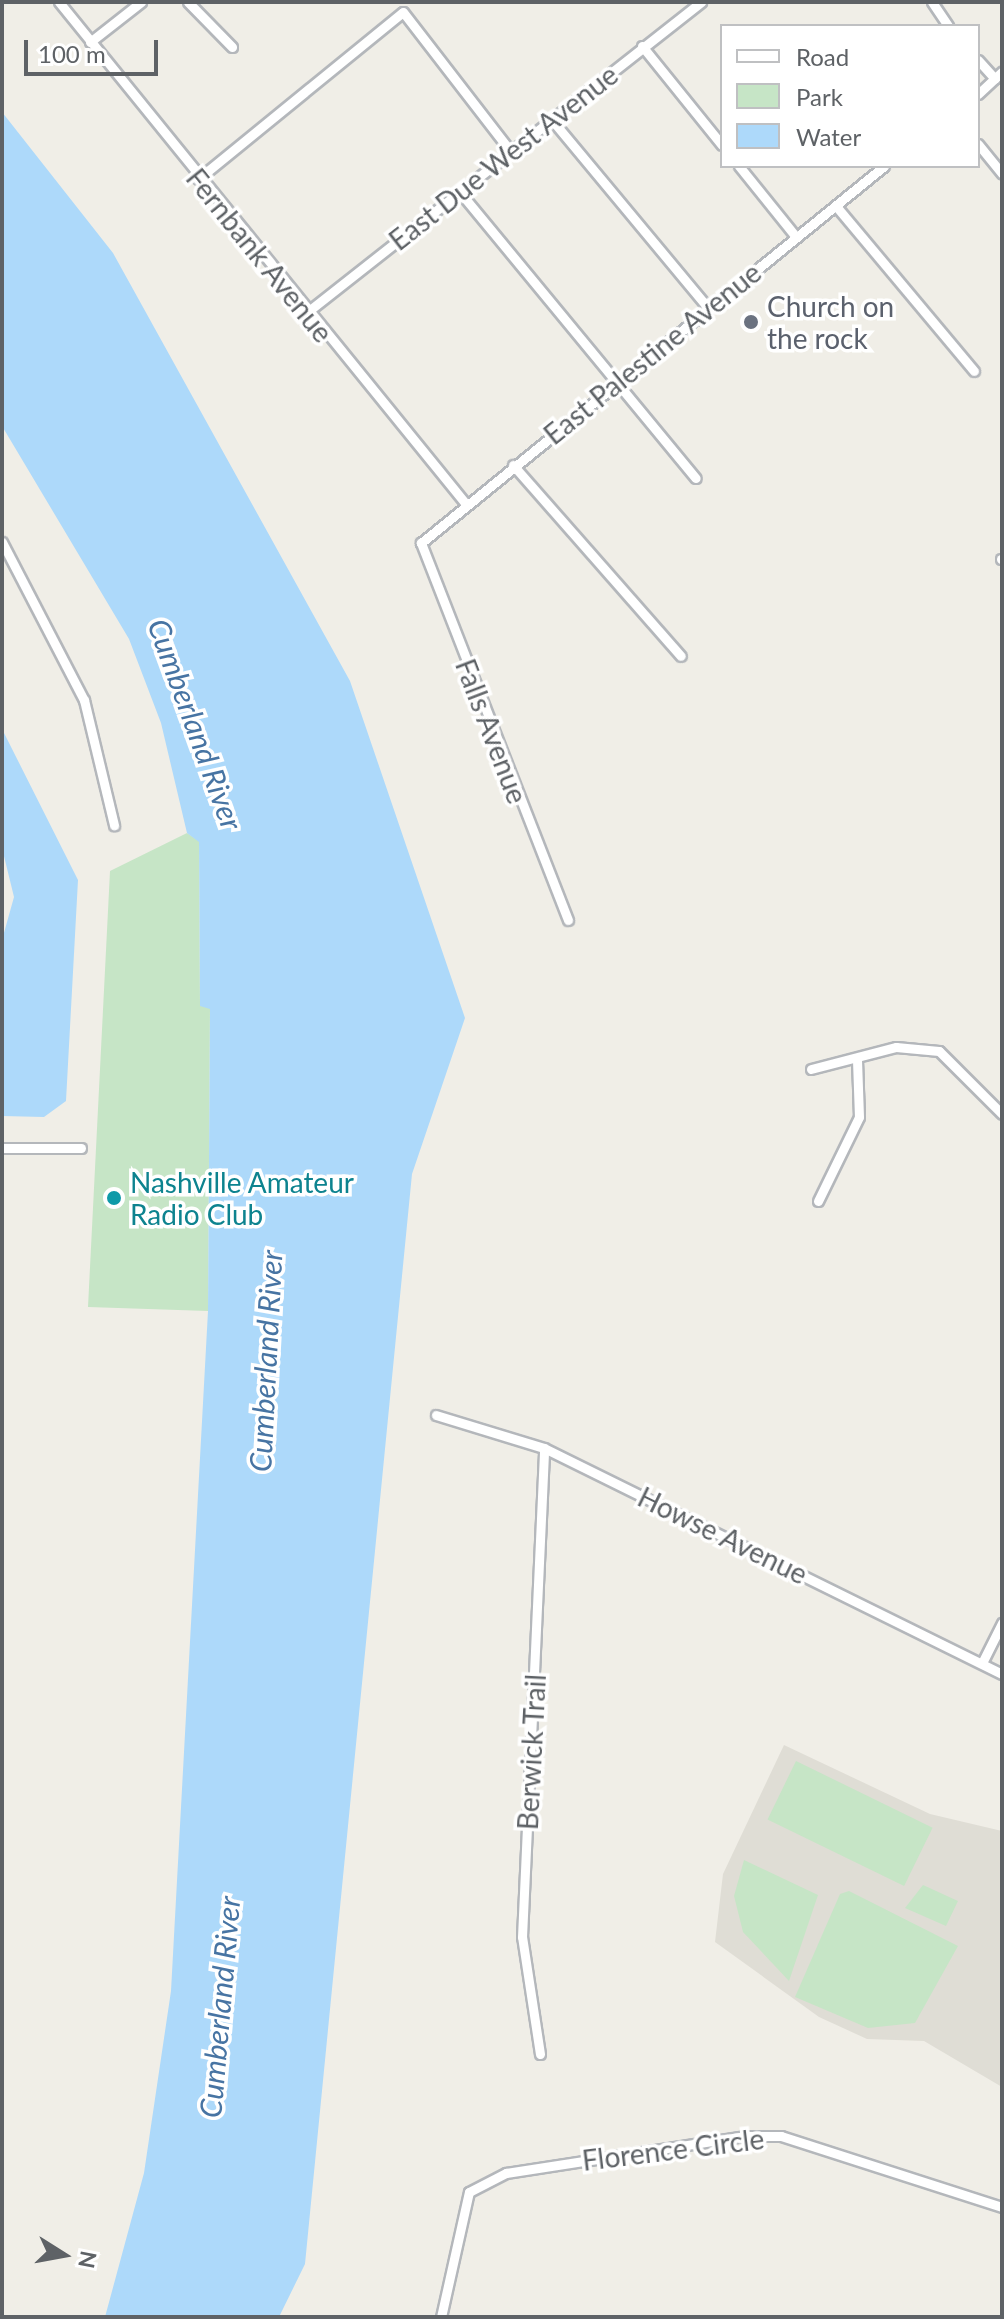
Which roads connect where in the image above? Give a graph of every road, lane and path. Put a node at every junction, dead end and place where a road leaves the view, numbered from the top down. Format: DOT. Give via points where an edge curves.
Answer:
graph roads {
  1 [pos="59,2"];
  2 [pos="141,2"];
  3 [pos="188,2"];
  4 [pos="701,2"];
  5 [pos="932,2"];
  6 [pos="947,24"];
  7 [pos="90,42"];
  8 [pos="642,46"];
  9 [pos="232,47"];
  10 [pos="980,62"];
  11 [pos="998,76"];
  12 [pos="980,92"];
  13 [pos="552,120"];
  14 [pos="720,143"];
  15 [pos="980,146"];
  16 [pos="509,149"];
  17 [pos="741,168"];
  18 [pos="882,168"];
  19 [pos="1002,174"];
  20 [pos="198,179"];
  21 [pos="459,191"];
  22 [pos="836,206"];
  23 [pos="796,237"];
  24 [pos="708,308"];
  25 [pos="306,313"];
  26 [pos="974,371"];
  27 [pos="613,380"];
  28 [pos="513,465"];
  29 [pos="696,478"];
  30 [pos="466,504"];
  31 [pos="2,542"];
  32 [pos="422,542"];
  33 [pos="681,656"];
  34 [pos="114,825"];
  35 [pos="568,920"];
  36 [pos="857,1059"];
  37 [pos="811,1069"];
  38 [pos="1002,1114"];
  39 [pos="2,1148"];
  40 [pos="81,1148"];
  41 [pos="818,1201"];
  42 [pos="436,1415"];
  43 [pos="544,1448"];
  44 [pos="1002,1623"];
  45 [pos="982,1663"];
  46 [pos="1002,1674"];
  47 [pos="540,2054"];
  48 [pos="1002,2207"];
  49 [pos="441,2317"];
  1 -- 7 [label="street, Fernbank Avenue"];
  2 -- 7 [label="street"];
  3 -- 9 [label="street"];
  4 -- 8 [label="street, East Due West Avenue"];
  5 -- 6 [label="street"];
  7 -- 20 [label="street, Fernbank Avenue"];
  8 -- 13 [label="street, East Due West Avenue"];
  8 -- 14 [label="street"];
  10 -- 11 [label="street"];
  11 -- 12 [label="street"];
  13 -- 16 [label="street, East Due West Avenue"];
  13 -- 24 [label="street"];
  15 -- 19 [label="street"];
  16 -- 20 [label="street" via="403,12"];
  16 -- 21 [label="street, East Due West Avenue"];
  17 -- 23 [label="street"];
  18 -- 22 [label="street, East Palestine Avenue"];
  20 -- 25 [label="street, Fernbank Avenue"];
  21 -- 25 [label="street, East Due West Avenue"];
  21 -- 27 [label="street"];
  22 -- 23 [label="street, East Palestine Avenue"];
  22 -- 26 [label="street"];
  23 -- 24 [label="street, East Palestine Avenue"];
  24 -- 27 [label="street, East Palestine Avenue"];
  25 -- 30 [label="street, Fernbank Avenue"];
  27 -- 28 [label="street, East Palestine Avenue"];
  27 -- 29 [label="street"];
  28 -- 30 [label="street, East Palestine Avenue"];
  28 -- 33 [label="street"];
  30 -- 32 [label="street, East Palestine Avenue"];
  31 -- 34 [label="street" via="84,700"];
  32 -- 35 [label="street, Falls Avenue"];
  36 -- 37 [label="street"];
  36 -- 38 [label="street" via="896,1047 939,1051"];
  36 -- 41 [label="street" via="859,1117"];
  39 -- 40 [label="street"];
  42 -- 43 [label="street, Howse Avenue"];
  43 -- 45 [label="street, Howse Avenue"];
  43 -- 47 [label="street, Berwick Trail" via="522,1937"];
  44 -- 45 [label="street"];
  45 -- 46 [label="street, Howse Avenue"];
  48 -- 49 [label="street, Florence Circle" via="808,2142 744,2136 506,2173 469,2192"];
}
